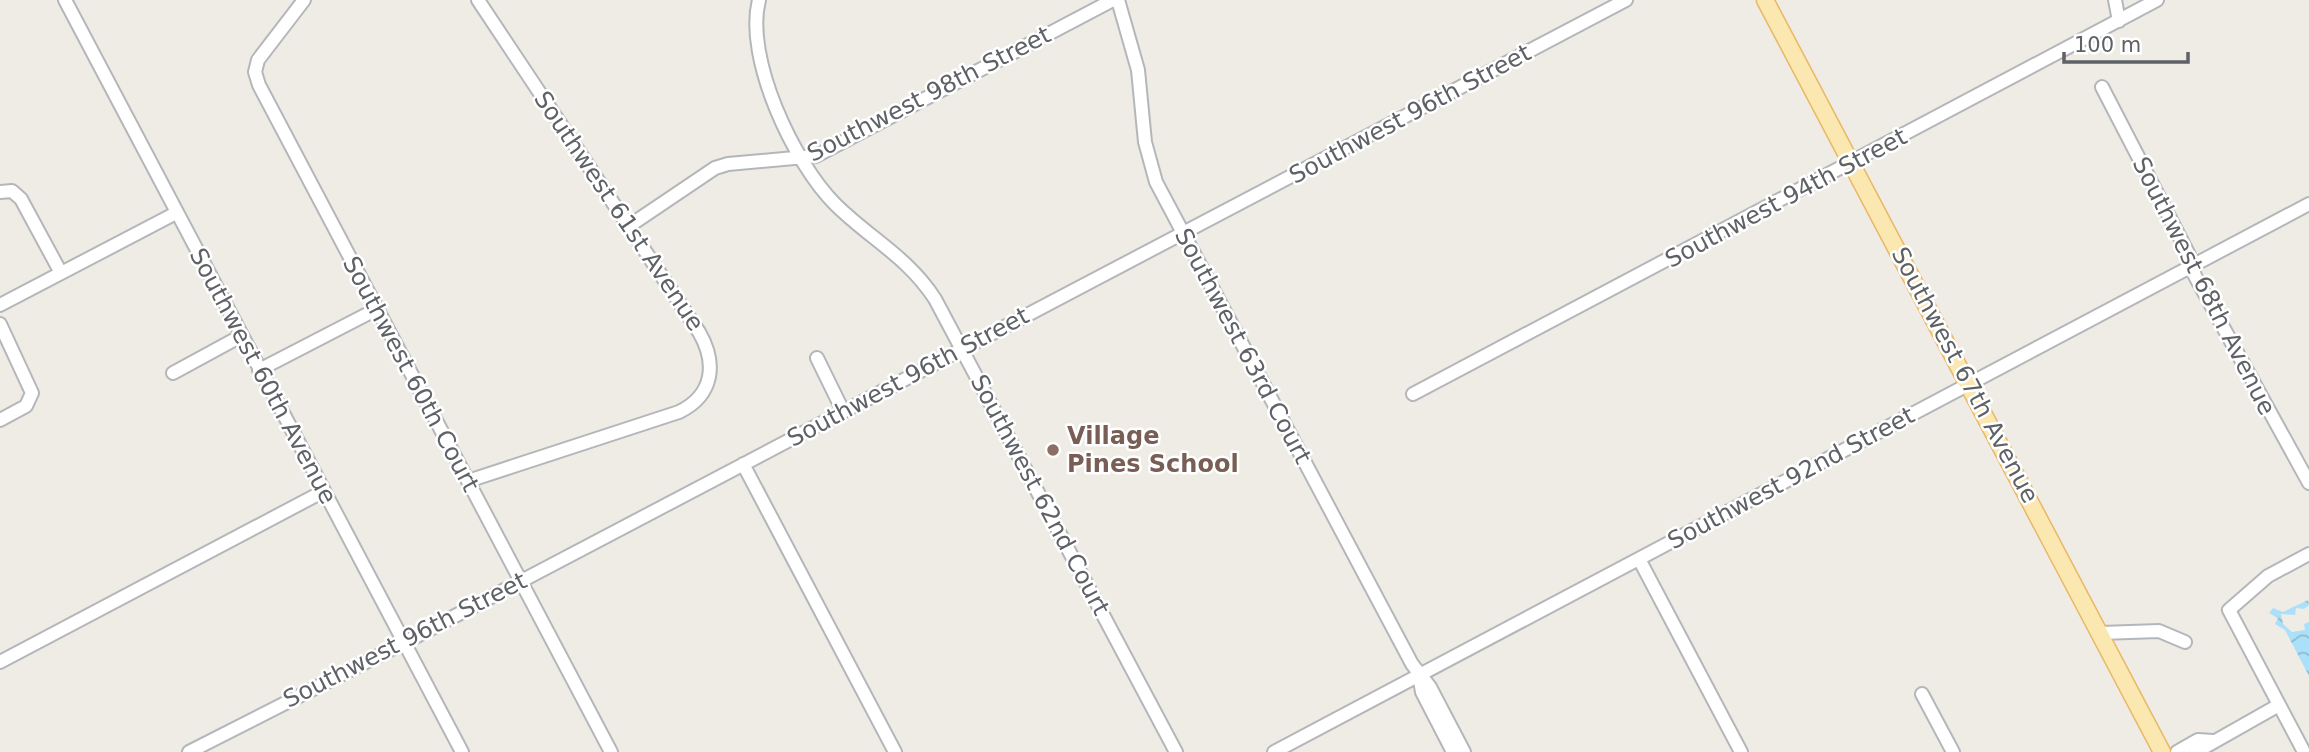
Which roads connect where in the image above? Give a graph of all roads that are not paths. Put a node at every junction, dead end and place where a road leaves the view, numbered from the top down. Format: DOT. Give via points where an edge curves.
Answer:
graph roads {
  1 [pos="65,0"];
  2 [pos="304,0"];
  3 [pos="478,0"];
  4 [pos="759,0"];
  5 [pos="1116,0"];
  6 [pos="1626,0"];
  7 [pos="1765,0"];
  8 [pos="2117,0"];
  9 [pos="2157,0"];
  10 [pos="2122,19"];
  11 [pos="2102,88"];
  12 [pos="803,159"];
  13 [pos="1852,163"];
  14 [pos="6,192"];
  15 [pos="2309,204"];
  16 [pos="176,213"];
  17 [pos="629,226"];
  18 [pos="1183,232"];
  19 [pos="2192,266"];
  20 [pos="61,273"];
  21 [pos="0,305"];
  22 [pos="377,309"];
  23 [pos="0,324"];
  24 [pos="241,336"];
  25 [pos="962,349"];
  26 [pos="817,358"];
  27 [pos="259,370"];
  28 [pos="173,373"];
  29 [pos="1970,384"];
  30 [pos="1413,394"];
  31 [pos="843,411"];
  32 [pos="0,420"];
  33 [pos="743,464"];
  34 [pos="468,481"];
  35 [pos="2309,483"];
  36 [pos="324,491"];
  37 [pos="2309,554"];
  38 [pos="1639,559"];
  39 [pos="520,580"];
  40 [pos="2101,633"];
  41 [pos="403,642"];
  42 [pos="2185,642"];
  43 [pos="0,662"];
  44 [pos="1419,675"];
  45 [pos="1922,694"];
  46 [pos="2279,705"];
  47 [pos="2213,741"];
  48 [pos="2302,750"];
  49 [pos="189,752"];
  50 [pos="462,752"];
  51 [pos="611,752"];
  52 [pos="895,752"];
  53 [pos="1176,752"];
  54 [pos="1274,752"];
  55 [pos="1453,752"];
  56 [pos="1464,752"];
  57 [pos="1741,752"];
  58 [pos="1953,752"];
  59 [pos="2162,752"];
  60 [pos="2177,752"];
  61 [pos="2196,752"];
  1 -- 16 [label="street, Southwest 60th Avenue"];
  2 -- 22 [label="street, Southwest 60th Court" via="262,54 256,78"];
  3 -- 17 [label="street, Southwest 61st Avenue"];
  4 -- 12 [label="street, Southwest 62nd Court" via="755,26 760,59"];
  5 -- 12 [label="street, Southwest 98th Street"];
  5 -- 18 [label="street, Southwest 63rd Court" via="1138,70 1150,164"];
  6 -- 18 [label="street, Southwest 96th Street"];
  7 -- 13 [label="main road, Southwest 67th Avenue"];
  8 -- 10 [label="street"];
  9 -- 10 [label="street, Southwest 94th Street"];
  10 -- 13 [label="street, Southwest 94th Street"];
  11 -- 19 [label="street, Southwest 68th Avenue"];
  12 -- 17 [label="street, Southwest 98th Street" via="722,166"];
  12 -- 25 [label="street, Southwest 62nd Court" via="818,186 838,207 910,266 935,299"];
  13 -- 29 [label="main road, Southwest 67th Avenue"];
  13 -- 30 [label="street, Southwest 94th Street"];
  14 -- 20 [label="street" via="23,202"];
  15 -- 19 [label="street, Southwest 92nd Street"];
  16 -- 20 [label="street"];
  16 -- 24 [label="street, Southwest 60th Avenue"];
  17 -- 34 [label="street, Southwest 61st Avenue" via="707,347 711,370 704,392 679,412"];
  18 -- 25 [label="street, Southwest 96th Street"];
  18 -- 44 [label="street, Southwest 63rd Court"];
  19 -- 29 [label="street, Southwest 92nd Street"];
  19 -- 35 [label="street, Southwest 68th Avenue"];
  20 -- 21 [label="street"];
  22 -- 27 [label="street"];
  22 -- 34 [label="street, Southwest 60th Court"];
  23 -- 32 [label="street" via="32,396 26,406"];
  24 -- 27 [label="street, Southwest 60th Avenue"];
  24 -- 28 [label="street"];
  25 -- 31 [label="street, Southwest 96th Street"];
  25 -- 53 [label="street, Southwest 62nd Court"];
  26 -- 31 [label="street"];
  27 -- 36 [label="street, Southwest 60th Avenue"];
  29 -- 38 [label="street, Southwest 92nd Street"];
  29 -- 40 [label="main road, Southwest 67th Avenue"];
  31 -- 33 [label="street, Southwest 96th Street"];
  33 -- 39 [label="street, Southwest 96th Street"];
  33 -- 52 [label="street"];
  34 -- 39 [label="street, Southwest 60th Court"];
  36 -- 41 [label="street, Southwest 60th Avenue"];
  36 -- 43 [label="street"];
  37 -- 46 [label="street" via="2268,576 2230,610"];
  38 -- 44 [label="street, Southwest 92nd Street"];
  38 -- 57 [label="street"];
  39 -- 41 [label="street, Southwest 96th Street"];
  39 -- 51 [label="street, Southwest 60th Court"];
  40 -- 42 [label="street" via="2159,631"];
  40 -- 59 [label="main road, Southwest 67th Avenue"];
  41 -- 49 [label="street, Southwest 96th Street"];
  41 -- 50 [label="street, Southwest 60th Avenue"];
  44 -- 54 [label="street, Southwest 92nd Street"];
  44 -- 55 [label="street, Southwest 63rd Court" via="1422,692"];
  44 -- 56 [label="street, Southwest 63rd Court"];
  45 -- 58 [label="street"];
  46 -- 47 [label="street"];
  46 -- 48 [label="street"];
  47 -- 60 [label="street" via="2198,740"];
  47 -- 61 [label="street"];
}
